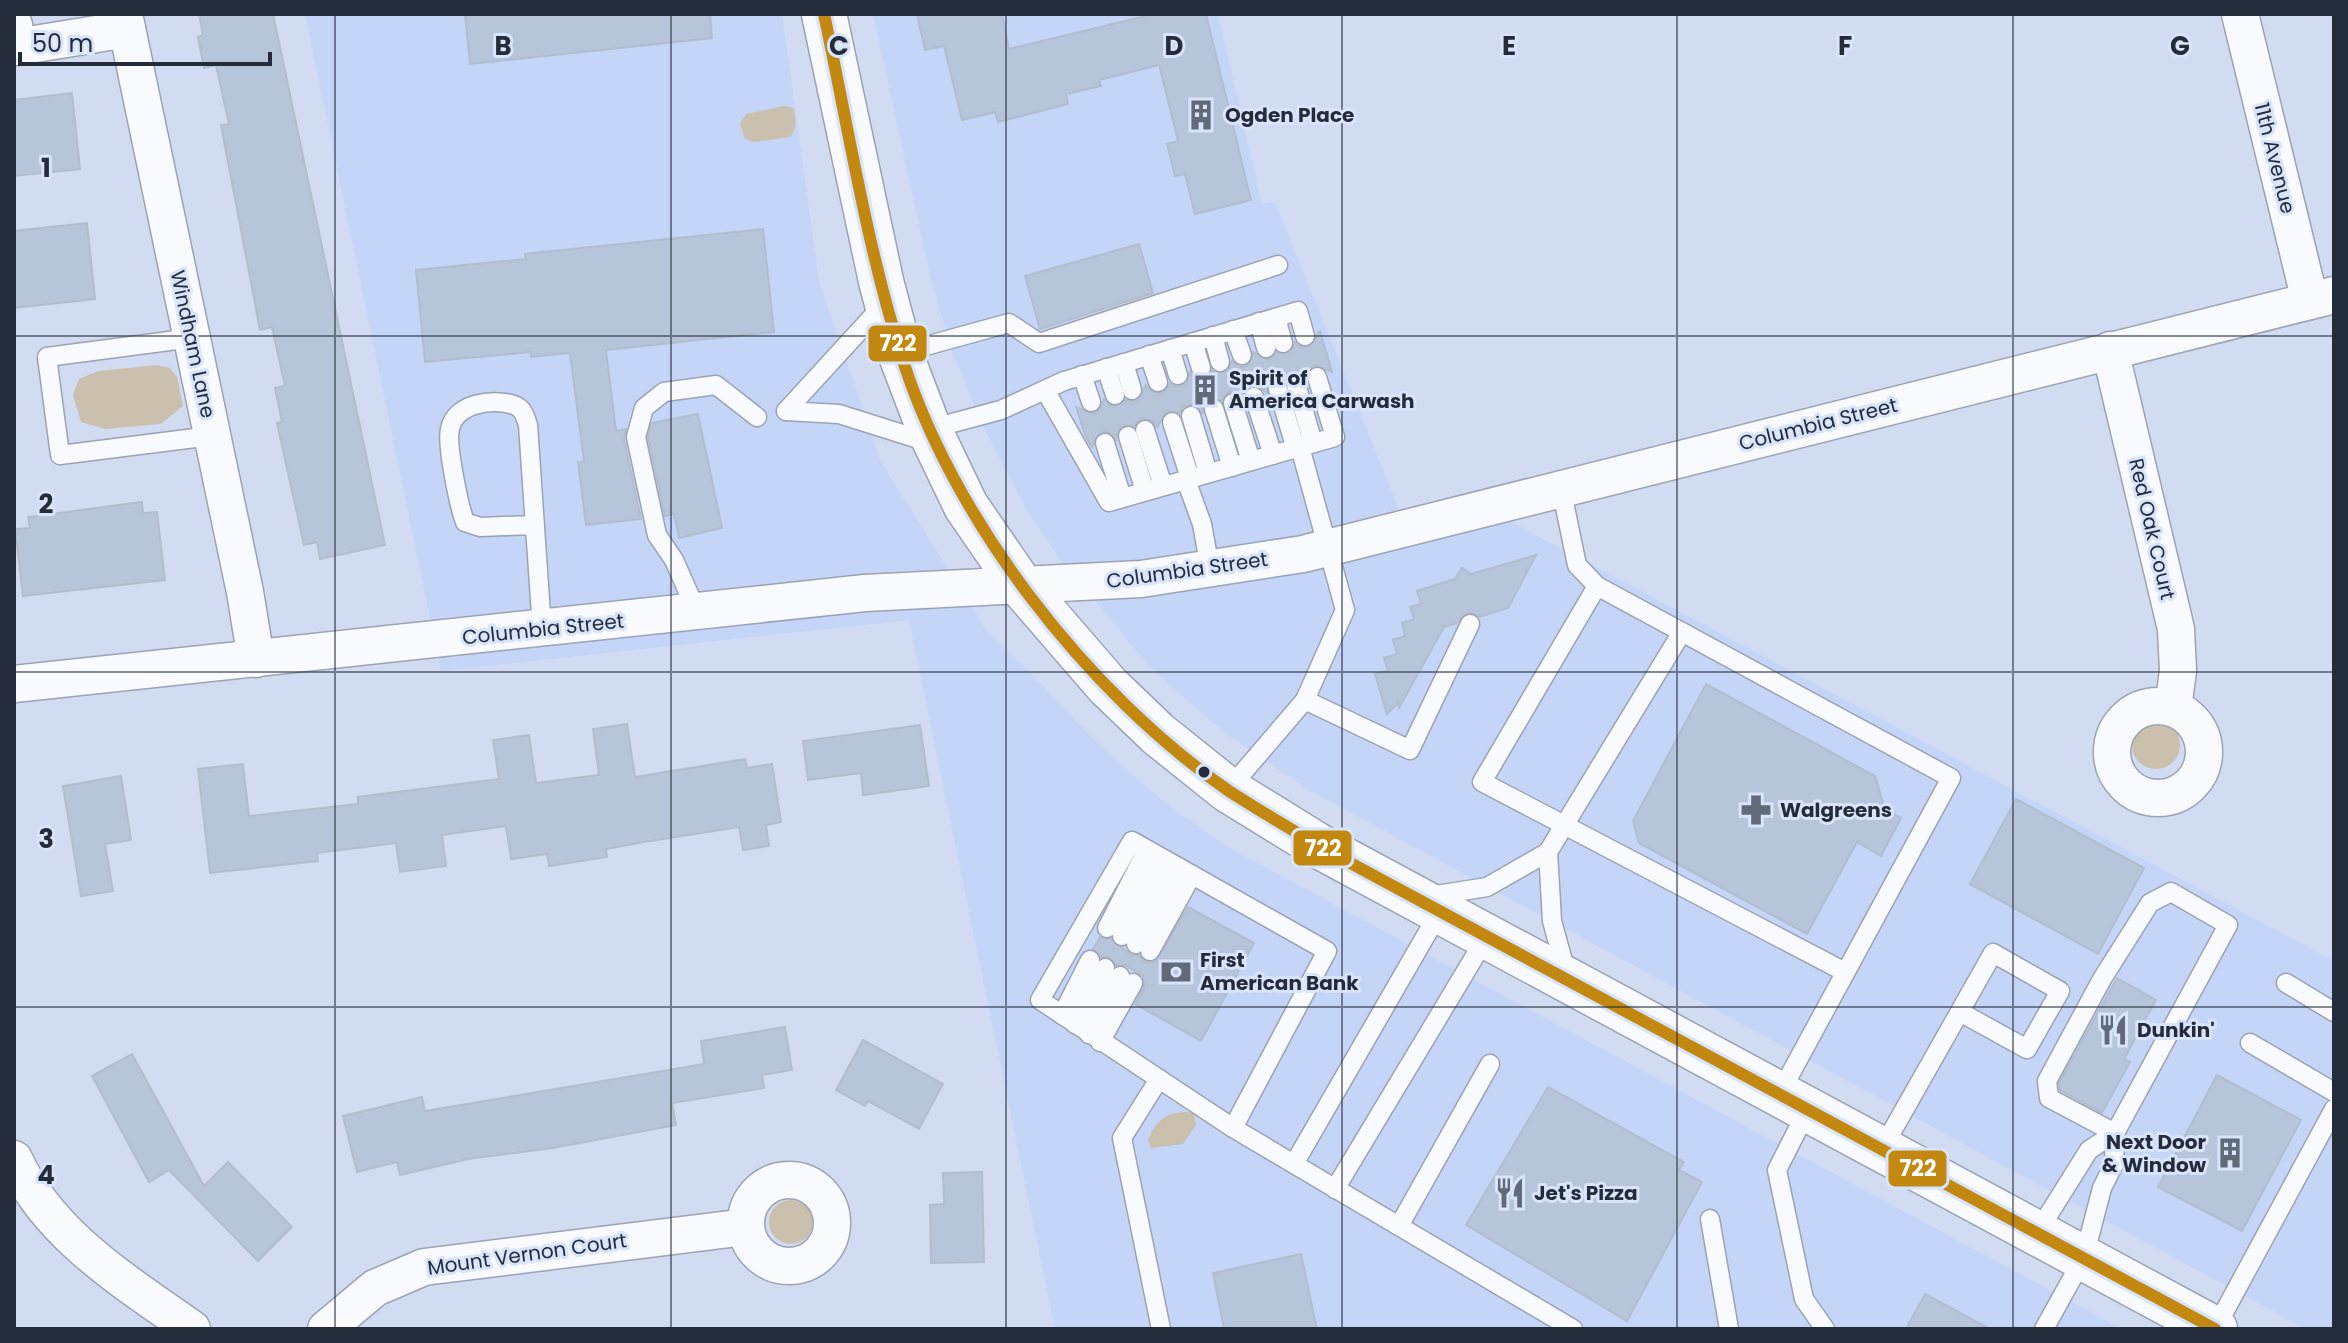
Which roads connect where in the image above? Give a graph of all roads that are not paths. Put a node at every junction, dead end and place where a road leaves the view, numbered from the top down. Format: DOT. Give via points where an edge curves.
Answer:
graph roads {
  1 [pos="2240,14"];
  2 [pos="831,15"];
  3 [pos="126,21"];
  4 [pos="14,25"];
  5 [pos="1278,265"];
  6 [pos="2322,298"];
  7 [pos="886,302"];
  8 [pos="1267,320"];
  9 [pos="1233,330"];
  10 [pos="1213,336"];
  11 [pos="1305,336"];
  12 [pos="192,338"];
  13 [pos="1193,342"];
  14 [pos="1275,345"];
  15 [pos="1170,349"];
  16 [pos="2110,350"];
  17 [pos="900,353"];
  18 [pos="1149,355"];
  19 [pos="1242,355"];
  20 [pos="1220,362"];
  21 [pos="1115,365"];
  22 [pos="1201,368"];
  23 [pos="1082,375"];
  24 [pos="1178,375"];
  25 [pos="1317,377"];
  26 [pos="1158,382"];
  27 [pos="1287,387"];
  28 [pos="1045,390"];
  29 [pos="1124,392"];
  30 [pos="1254,397"];
  31 [pos="1091,402"];
  32 [pos="1233,403"];
  33 [pos="1214,409"];
  34 [pos="1191,416"];
  35 [pos="757,417"];
  36 [pos="1172,422"];
  37 [pos="1136,433"];
  38 [pos="211,436"];
  39 [pos="933,437"];
  40 [pos="1105,443"];
  41 [pos="1303,446"];
  42 [pos="1273,455"];
  43 [pos="1251,461"];
  44 [pos="1232,467"];
  45 [pos="1195,477"];
  46 [pos="1561,488"];
  47 [pos="1154,489"];
  48 [pos="1122,498"];
  49 [pos="533,525"];
  50 [pos="1327,548"];
  51 [pos="1210,568"];
  52 [pos="1019,583"];
  53 [pos="1597,586"];
  54 [pos="697,612"];
  55 [pos="1470,624"];
  56 [pos="542,629"];
  57 [pos="1682,632"];
  58 [pos="256,659"];
  59 [pos="14,684"];
  60 [pos="1305,700"];
  61 [pos="2173,708"];
  62 [pos="1228,790"];
  63 [pos="1564,826"];
  64 [pos="1548,852"];
  65 [pos="1170,863"];
  66 [pos="1428,904"];
  67 [pos="1487,936"];
  68 [pos="1845,972"];
  69 [pos="1568,979"];
  70 [pos="2286,983"];
  71 [pos="1960,1012"];
  72 [pos="2334,1012"];
  73 [pos="1081,1029"];
  74 [pos="2250,1043"];
  75 [pos="1490,1064"];
  76 [pos="1159,1079"];
  77 [pos="2334,1092"];
  78 [pos="1794,1101"];
  79 [pos="2334,1109"];
  80 [pos="1233,1128"];
  81 [pos="2115,1133"];
  82 [pos="2327,1138"];
  83 [pos="1882,1149"];
  84 [pos="14,1159"];
  85 [pos="1294,1164"];
  86 [pos="1335,1189"];
  87 [pos="1710,1219"];
  88 [pos="1399,1226"];
  89 [pos="746,1227"];
  90 [pos="2037,1233"];
  91 [pos="2084,1257"];
  92 [pos="2169,1318"];
  93 [pos="192,1329"];
  94 [pos="326,1329"];
  95 [pos="1161,1329"];
  96 [pos="1573,1329"];
  97 [pos="1729,1329"];
  98 [pos="1825,1329"];
  99 [pos="2044,1329"];
  100 [pos="2215,1329"];
  1 -- 6 [label="street, 11th Avenue"];
  2 -- 7 [label="main road"];
  3 -- 4 [label="street, Windham Lane" via="17,47"];
  3 -- 12 [label="street, Windham Lane"];
  5 -- 17 [label="lane" via="1039,343 1009,323"];
  6 -- 16 [label="street, Columbia Street"];
  7 -- 17 [label="main road"];
  7 -- 39 [label="lane" via="786,411 839,414"];
  8 -- 9 [label="lane"];
  8 -- 11 [label="lane" via="1298,311"];
  8 -- 14 [label="lane"];
  9 -- 10 [label="lane"];
  9 -- 19 [label="lane"];
  10 -- 13 [label="lane"];
  10 -- 20 [label="lane"];
  12 -- 38 [label="street, Windham Lane"];
  12 -- 38 [label="lane" via="47,357 60,455"];
  13 -- 15 [label="lane"];
  13 -- 22 [label="lane"];
  15 -- 18 [label="lane"];
  15 -- 24 [label="lane"];
  16 -- 46 [label="street, Columbia Street"];
  16 -- 61 [label="street, Red Oak Court" via="2176,629"];
  17 -- 39 [label="main road"];
  18 -- 21 [label="lane"];
  18 -- 26 [label="lane"];
  21 -- 23 [label="lane"];
  21 -- 29 [label="lane"];
  23 -- 28 [label="lane"];
  23 -- 31 [label="lane"];
  25 -- 41 [label="lane" via="1335,437"];
  27 -- 41 [label="lane"];
  28 -- 39 [label="lane"];
  28 -- 48 [label="lane" via="1109,502"];
  30 -- 42 [label="lane"];
  32 -- 43 [label="lane"];
  33 -- 44 [label="lane"];
  34 -- 45 [label="lane"];
  35 -- 54 [label="lane" via="716,385 664,392 644,408 636,437 657,535"];
  36 -- 45 [label="lane"];
  37 -- 47 [label="lane"];
  38 -- 58 [label="street, Windham Lane"];
  39 -- 52 [label="main road" via="966,506"];
  40 -- 48 [label="lane"];
  41 -- 42 [label="lane"];
  41 -- 50 [label="lane"];
  42 -- 43 [label="lane"];
  43 -- 44 [label="lane"];
  44 -- 45 [label="lane"];
  45 -- 47 [label="lane"];
  45 -- 51 [label="lane"];
  46 -- 50 [label="street, Columbia Street"];
  46 -- 53 [label="lane" via="1577,565"];
  47 -- 48 [label="lane"];
  49 -- 49 [label="lane" via="523,411 513,404 460,410 450,429 458,505 465,522 480,527"];
  49 -- 56 [label="lane"];
  50 -- 51 [label="street, Columbia Street"];
  50 -- 60 [label="lane" via="1345,610"];
  51 -- 52 [label="street, Columbia Street" via="1127,581"];
  52 -- 54 [label="street, Columbia Street"];
  52 -- 62 [label="main road" via="1108,686"];
  53 -- 57 [label="lane"];
  53 -- 63 [label="lane" via="1482,782"];
  54 -- 56 [label="street, Columbia Street"];
  55 -- 60 [label="lane" via="1410,750"];
  56 -- 58 [label="street, Columbia Street"];
  57 -- 63 [label="lane"];
  57 -- 68 [label="lane" via="1951,778"];
  58 -- 59 [label="street, Columbia Street"];
  60 -- 62 [label="lane"];
  62 -- 66 [label="main road"];
  63 -- 64 [label="lane"];
  63 -- 68 [label="lane"];
  64 -- 66 [label="lane" via="1487,887"];
  64 -- 69 [label="lane" via="1552,921"];
  65 -- 65 [label="lane" via="1129,940"];
  65 -- 73 [label="lane" via="1132,841 1040,1000"];
  65 -- 80 [label="lane" via="1327,951"];
  66 -- 67 [label="main road"];
  66 -- 85 [label="lane"];
  67 -- 69 [label="main road"];
  67 -- 86 [label="lane"];
  68 -- 78 [label="lane"];
  69 -- 78 [label="main road"];
  70 -- 72 [label="lane"];
  71 -- 71 [label="lane" via="1993,953 2060,991 2027,1049"];
  71 -- 83 [label="lane"];
  73 -- 73 [label="lane" via="1112,972"];
  73 -- 76 [label="lane"];
  74 -- 77 [label="lane"];
  75 -- 88 [label="lane"];
  76 -- 80 [label="lane"];
  76 -- 95 [label="lane" via="1122,1138"];
  78 -- 83 [label="main road"];
  78 -- 98 [label="lane" via="1777,1170 1804,1299"];
  79 -- 82 [label="lane"];
  80 -- 85 [label="lane"];
  81 -- 81 [label="lane" via="2049,1098 2047,1081 2150,903 2171,892 2228,925"];
  81 -- 90 [label="lane" via="2089,1150"];
  81 -- 91 [label="lane" via="2114,1164 2102,1188"];
  82 -- 100 [label="lane"];
  83 -- 90 [label="main road"];
  84 -- 93 [label="street" via="77,1243"];
  85 -- 86 [label="lane"];
  86 -- 88 [label="lane"];
  87 -- 97 [label="lane"];
  88 -- 96 [label="lane"];
  89 -- 94 [label="street, Mount Vernon Court" via="424,1267 375,1288"];
  90 -- 91 [label="main road"];
  91 -- 92 [label="main road"];
  91 -- 99 [label="lane"];
  92 -- 100 [label="main road"];
}
